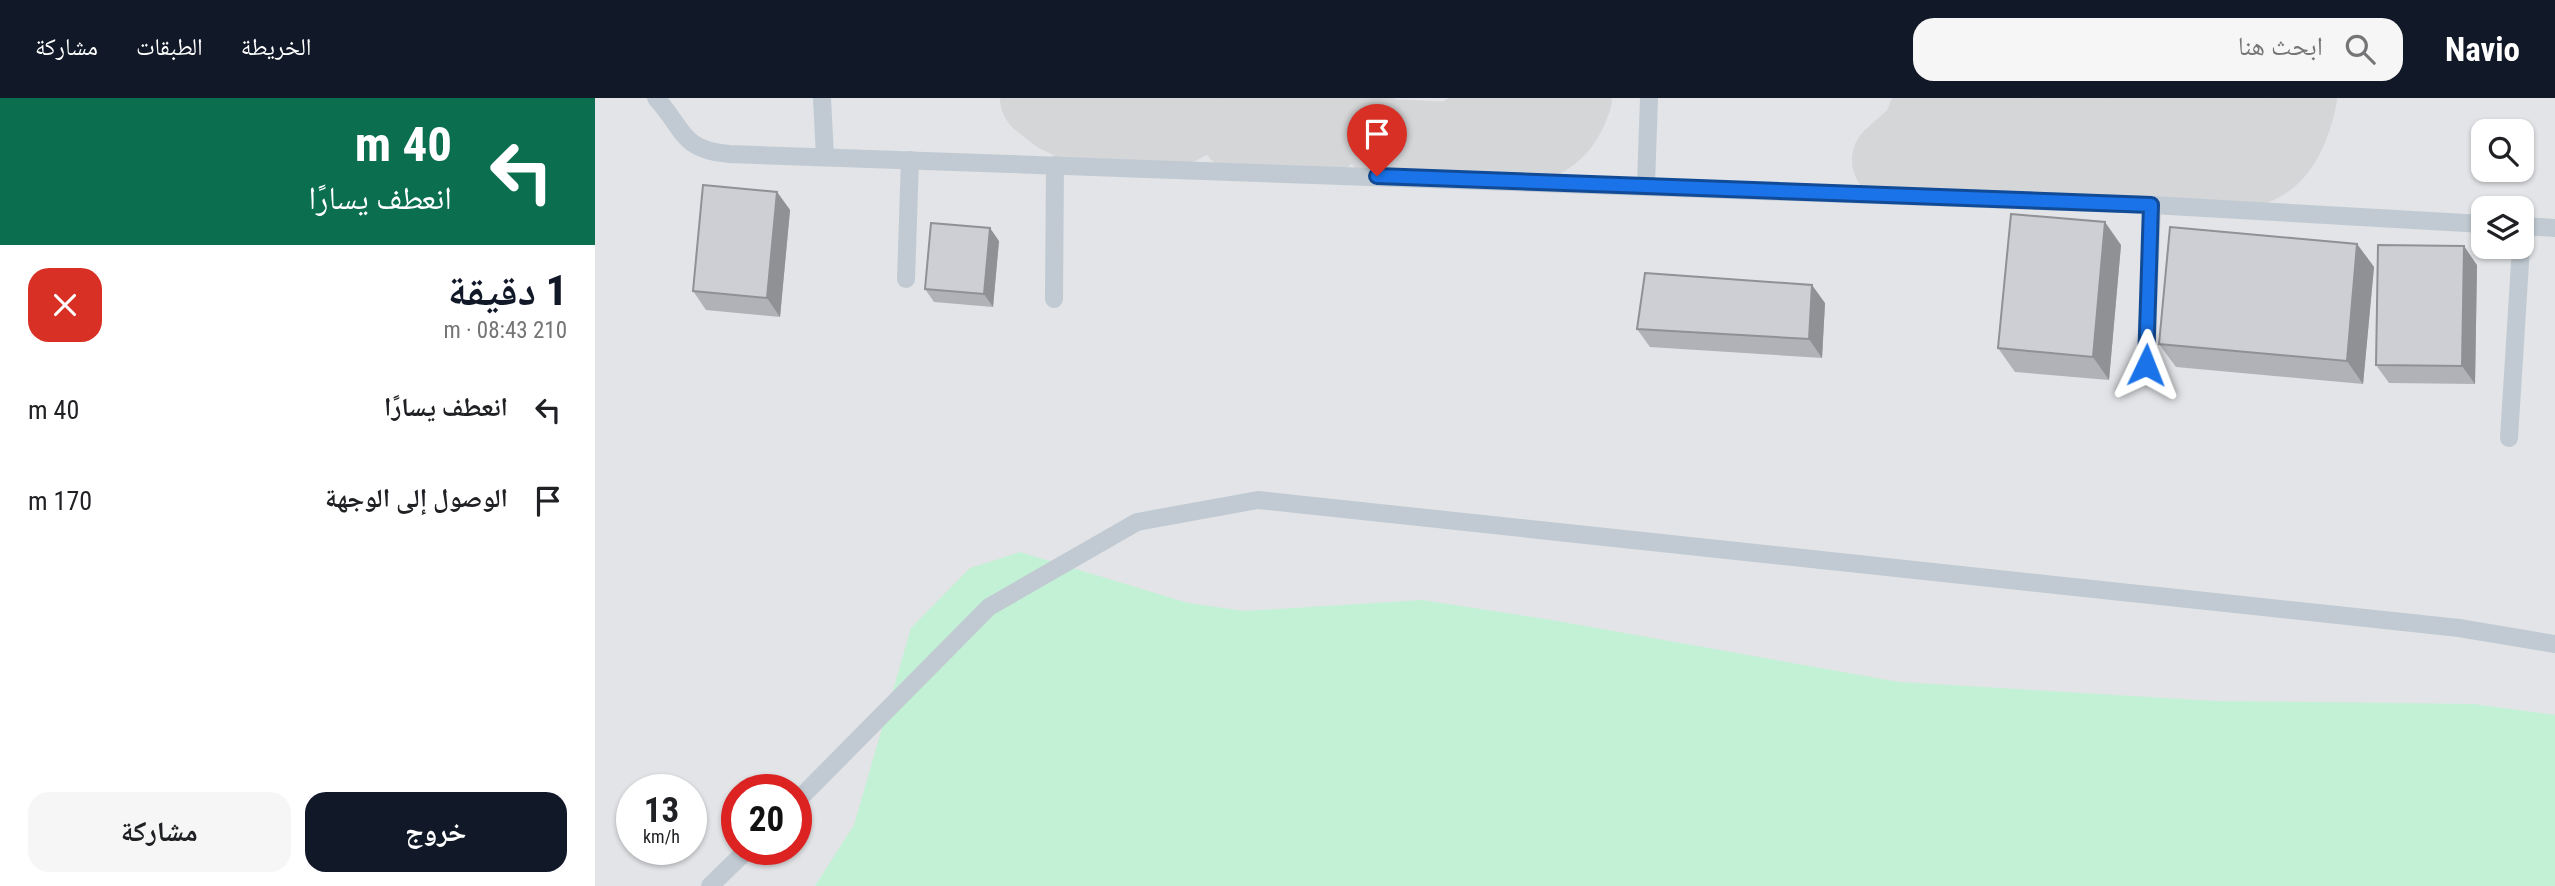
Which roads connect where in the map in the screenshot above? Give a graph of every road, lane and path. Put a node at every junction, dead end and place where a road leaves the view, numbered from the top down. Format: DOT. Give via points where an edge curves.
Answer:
graph roads {
  1 [pos="656,98"];
  2 [pos="822,98"];
  3 [pos="1649,98"];
  4 [pos="825,157"];
  5 [pos="910,160"];
  6 [pos="1055,165"];
  7 [pos="1646,185"];
  8 [pos="2151,205"];
  9 [pos="2471,223"];
  10 [pos="2534,227"];
  11 [pos="2555,228"];
  12 [pos="2520,259"];
  13 [pos="906,279"];
  14 [pos="1054,299"];
  15 [pos="2146,365"];
  16 [pos="2509,438"];
  17 [pos="2555,644"];
  18 [pos="812,786"];
  19 [pos="732,865"];
  20 [pos="710,886"];
  1 -- 4 [label="lane" via="682,137 695,147 729,154"];
  2 -- 4 [label="lane"];
  3 -- 7 [label="lane"];
  4 -- 5 [label="lane"];
  5 -- 6 [label="lane"];
  5 -- 13 [label="lane"];
  6 -- 7 [label="lane"];
  6 -- 14 [label="lane"];
  7 -- 8 [label="lane"];
  8 -- 9 [label="lane"];
  8 -- 15 [label="lane"];
  10 -- 11 [label="lane"];
  12 -- 16 [label="lane"];
  17 -- 18 [label="lane" via="2459,628 1258,499 1136,522 989,607"];
  19 -- 20 [label="lane"];
}
